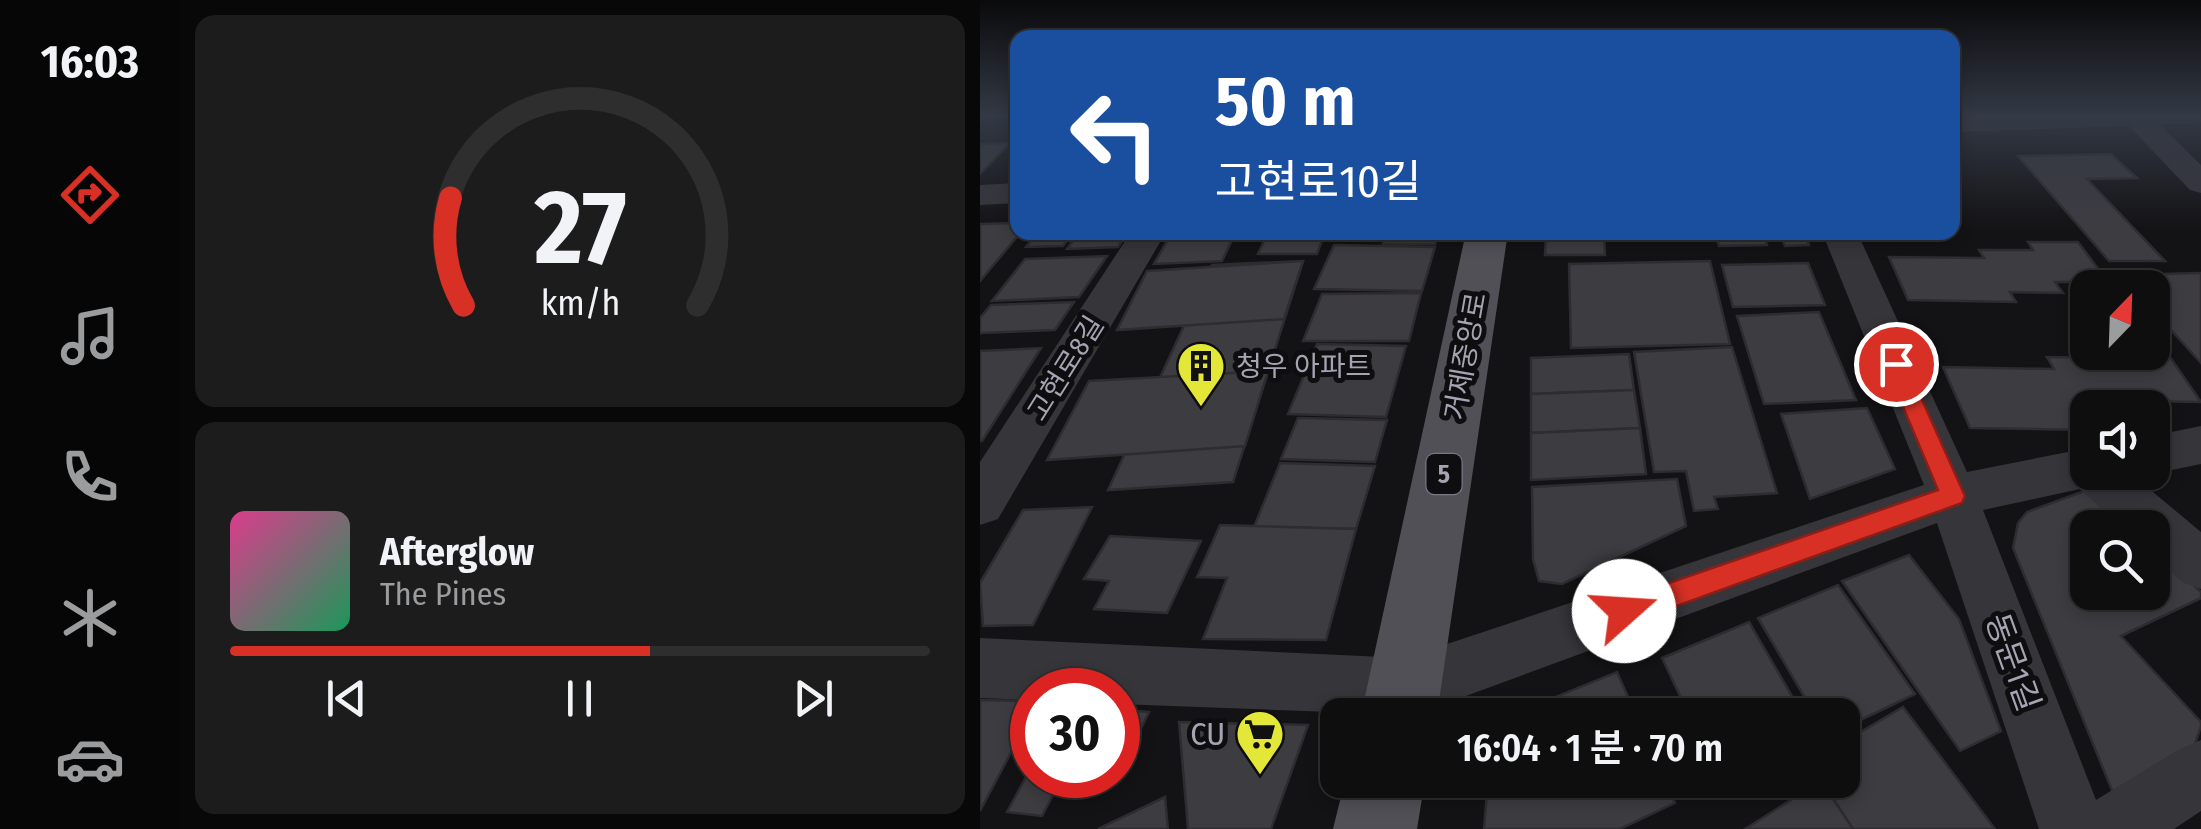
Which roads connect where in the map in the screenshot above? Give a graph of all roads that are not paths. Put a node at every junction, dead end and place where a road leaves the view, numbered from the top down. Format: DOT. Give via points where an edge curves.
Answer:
graph roads {
  1 [pos="2172,154"];
  2 [pos="2201,183"];
  3 [pos="1010,193"];
  4 [pos="980,194"];
  5 [pos="1144,240"];
  6 [pos="1486,240"];
  7 [pos="1842,240"];
  8 [pos="2201,445"];
  9 [pos="2170,451"];
  10 [pos="2070,472"];
  11 [pos="2115,490"];
  12 [pos="1953,496"];
  13 [pos="980,504"];
  14 [pos="2201,564"];
  15 [pos="980,668"];
  16 [pos="1352,698"];
  17 [pos="1403,698"];
  18 [pos="1413,698"];
  19 [pos="2201,773"];
  20 [pos="1381,798"];
  21 [pos="1375,829"];
  22 [pos="2073,829"];
  23 [pos="2112,829"];
  1 -- 2 [label="street"];
  3 -- 4 [label="street"];
  5 -- 13 [label="street, 고현로8길"];
  6 -- 17 [label="main road, 거제중앙로 / 5"];
  7 -- 12 [label="street, 동문1길"];
  8 -- 9 [label="street"];
  10 -- 12 [label="street"];
  11 -- 14 [label="street"];
  12 -- 18 [label="street"];
  12 -- 22 [label="street, 동문1길"];
  15 -- 16 [label="street"];
  19 -- 23 [label="street"];
  20 -- 21 [label="main road"];
}
